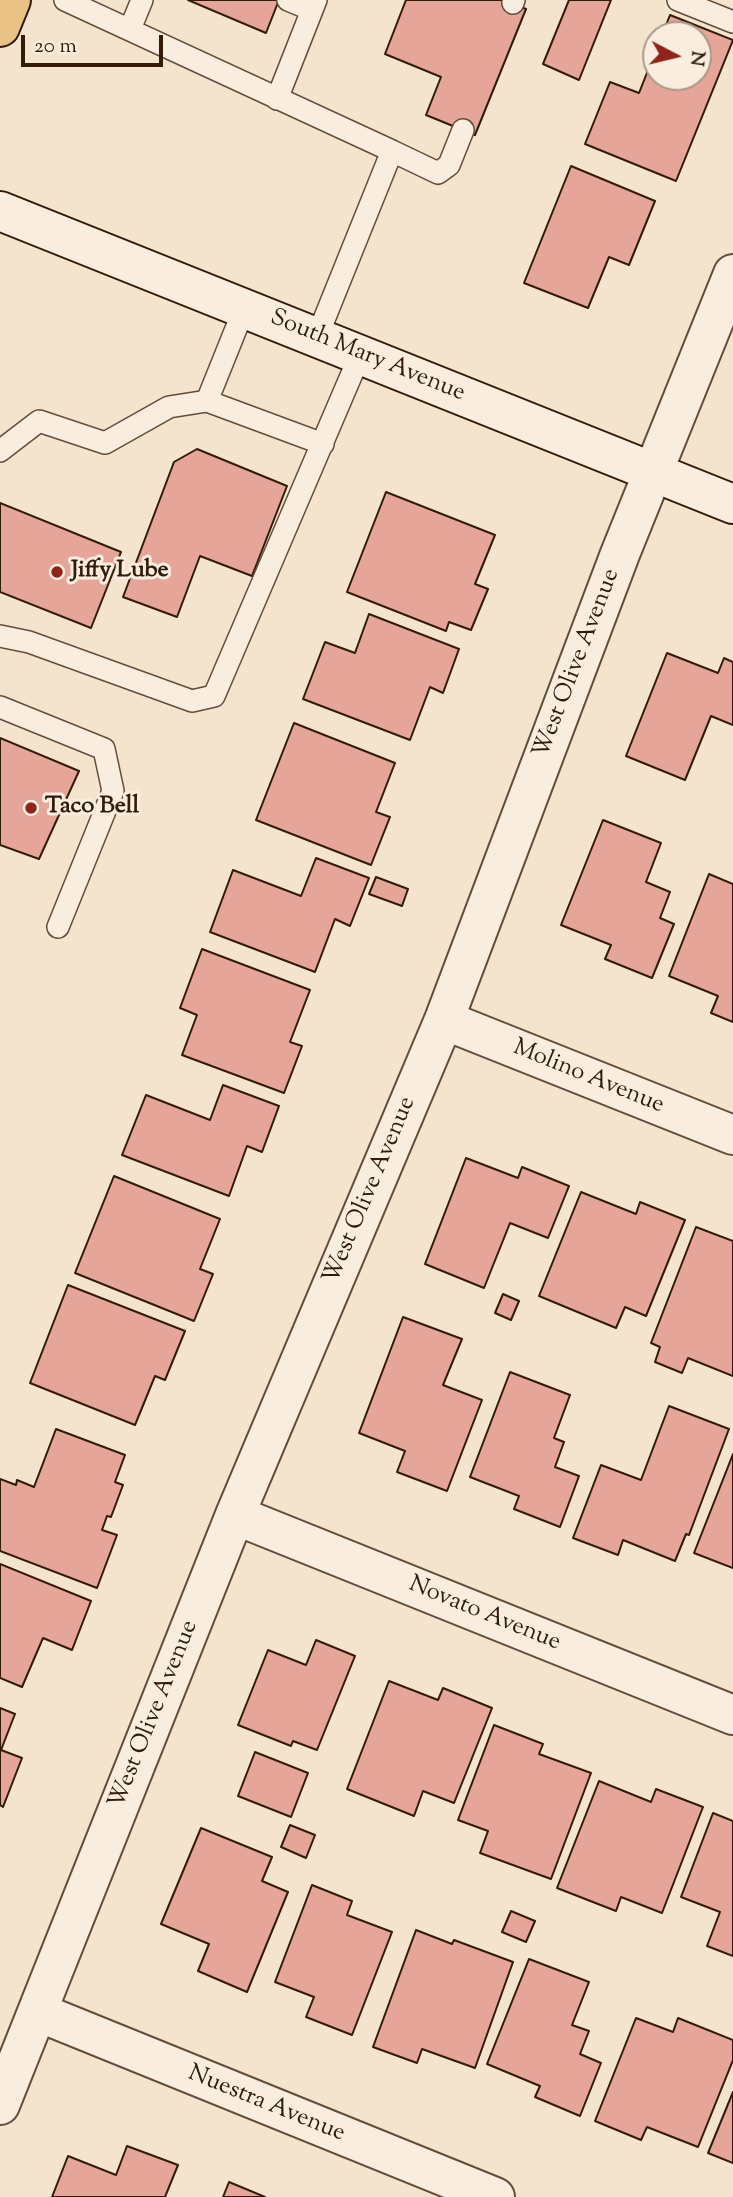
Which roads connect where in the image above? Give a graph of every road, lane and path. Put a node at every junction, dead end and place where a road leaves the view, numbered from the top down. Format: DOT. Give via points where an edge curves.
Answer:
graph roads {
  1 [pos="11,0"];
  2 [pos="65,0"];
  3 [pos="142,0"];
  4 [pos="288,0"];
  5 [pos="678,0"];
  6 [pos="314,5"];
  7 [pos="733,22"];
  8 [pos="0,27"];
  9 [pos="130,29"];
  10 [pos="276,99"];
  11 [pos="463,130"];
  12 [pos="392,150"];
  13 [pos="0,211"];
  14 [pos="733,274"];
  15 [pos="244,309"];
  16 [pos="317,337"];
  17 [pos="360,355"];
  18 [pos="207,401"];
  19 [pos="323,444"];
  20 [pos="0,451"];
  21 [pos="653,471"];
  22 [pos="733,503"];
  23 [pos="0,636"];
  24 [pos="0,707"];
  25 [pos="58,927"];
  26 [pos="444,1020"];
  27 [pos="733,1135"];
  28 [pos="235,1515"];
  29 [pos="733,1715"];
  30 [pos="38,2012"];
  31 [pos="0,2105"];
  32 [pos="495,2197"];
  1 -- 8 [label="main road"];
  2 -- 9 [label="lane"];
  3 -- 9 [label="lane"];
  4 -- 6 [label="lane"];
  5 -- 7 [label="lane"];
  6 -- 10 [label="lane"];
  9 -- 10 [label="lane"];
  10 -- 12 [label="lane"];
  11 -- 12 [label="lane" via="449,165 438,173"];
  12 -- 16 [label="lane"];
  13 -- 15 [label="street, South Mary Avenue"];
  14 -- 21 [label="street, West Olive Avenue"];
  15 -- 16 [label="street, South Mary Avenue"];
  15 -- 18 [label="lane"];
  16 -- 17 [label="street, South Mary Avenue"];
  17 -- 19 [label="lane"];
  17 -- 21 [label="street, South Mary Avenue"];
  18 -- 19 [label="lane"];
  18 -- 20 [label="lane" via="169,407 105,443 39,421"];
  19 -- 23 [label="lane" via="214,696 192,701 29,642"];
  21 -- 22 [label="street, South Mary Avenue"];
  21 -- 26 [label="street, West Olive Avenue"];
  24 -- 25 [label="lane" via="104,749 113,791"];
  26 -- 27 [label="street, Molino Avenue"];
  26 -- 28 [label="street, West Olive Avenue"];
  28 -- 29 [label="street, Novato Avenue"];
  28 -- 30 [label="street, West Olive Avenue"];
  30 -- 31 [label="street, West Olive Avenue"];
  30 -- 32 [label="street, Nuestra Avenue"];
}
